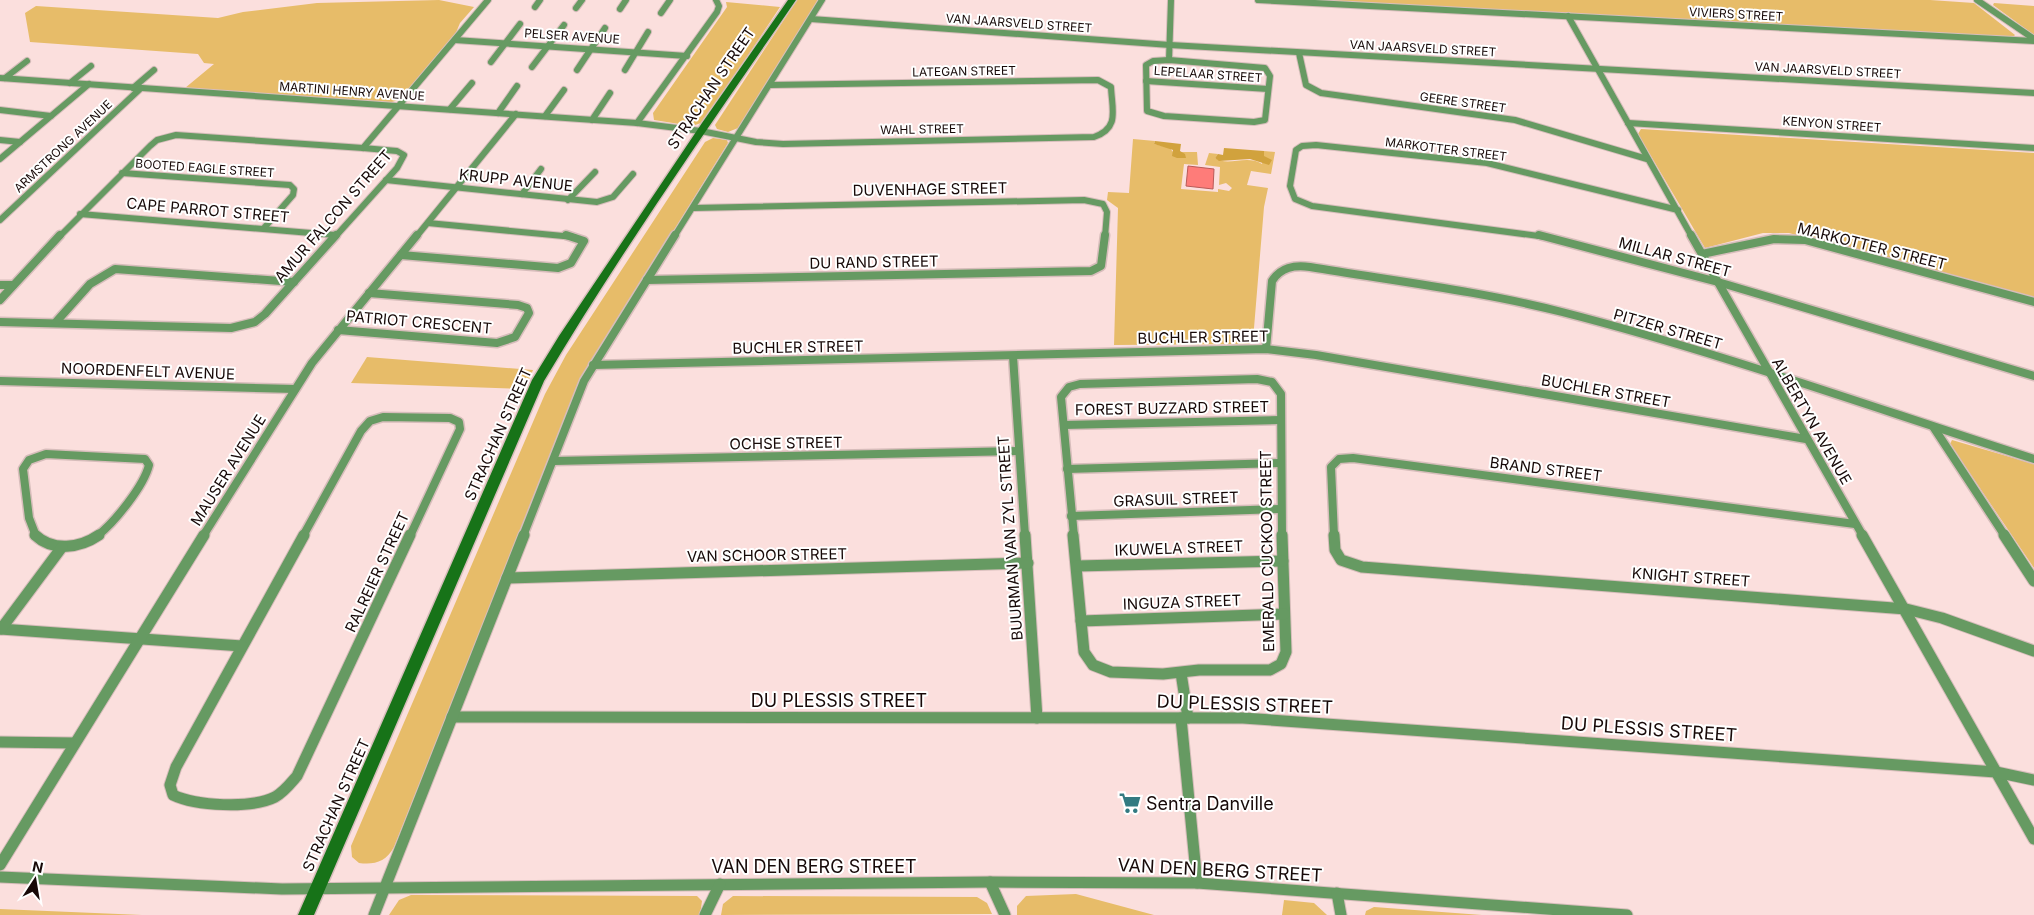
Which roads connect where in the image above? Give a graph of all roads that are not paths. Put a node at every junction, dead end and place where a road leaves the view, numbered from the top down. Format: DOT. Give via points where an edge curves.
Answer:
graph roads {
  1 [pos="488,0"];
  2 [pos="540,0"];
  3 [pos="582,0"];
  4 [pos="626,0"];
  5 [pos="670,0"];
  6 [pos="716,0"];
  7 [pos="822,0"];
  8 [pos="1171,0"];
  9 [pos="1258,0"];
  10 [pos="1977,0"];
  11 [pos="1982,0"];
  12 [pos="789,1"];
  13 [pos="535,7"];
  14 [pos="576,8"];
  15 [pos="620,9"];
  16 [pos="661,13"];
  17 [pos="1568,16"];
  18 [pos="811,19"];
  19 [pos="2010,22"];
  20 [pos="520,24"];
  21 [pos="564,25"];
  22 [pos="605,28"];
  23 [pos="648,32"];
  24 [pos="455,40"];
  25 [pos="2034,40"];
  26 [pos="505,43"];
  27 [pos="548,45"];
  28 [pos="1170,45"];
  29 [pos="592,48"];
  30 [pos="636,51"];
  31 [pos="1298,53"];
  32 [pos="687,56"];
  33 [pos="1169,60"];
  34 [pos="27,61"];
  35 [pos="490,62"];
  36 [pos="91,66"];
  37 [pos="532,67"];
  38 [pos="1596,68"];
  39 [pos="154,70"];
  40 [pos="577,70"];
  41 [pos="624,70"];
  42 [pos="2,78"];
  43 [pos="1146,81"];
  44 [pos="70,83"];
  45 [pos="472,83"];
  46 [pos="89,84"];
  47 [pos="770,85"];
  48 [pos="517,86"];
  49 [pos="133,88"];
  50 [pos="141,88"];
  51 [pos="1268,89"];
  52 [pos="564,90"];
  53 [pos="610,93"];
  54 [pos="2034,94"];
  55 [pos="398,106"];
  56 [pos="0,110"];
  57 [pos="450,110"];
  58 [pos="498,113"];
  59 [pos="516,114"];
  60 [pos="51,116"];
  61 [pos="545,116"];
  62 [pos="592,120"];
  63 [pos="637,123"];
  64 [pos="1628,123"];
  65 [pos="702,131"];
  66 [pos="1109,131"];
  67 [pos="735,137"];
  68 [pos="0,140"];
  69 [pos="20,142"];
  70 [pos="363,148"];
  71 [pos="2034,148"];
  72 [pos="0,159"];
  73 [pos="1647,159"];
  74 [pos="541,169"];
  75 [pos="595,172"];
  76 [pos="122,173"];
  77 [pos="633,174"];
  78 [pos="386,180"];
  79 [pos="458,187"];
  80 [pos="522,194"];
  81 [pos="568,200"];
  82 [pos="1300,203"];
  83 [pos="694,208"];
  84 [pos="1678,210"];
  85 [pos="80,214"];
  86 [pos="0,220"];
  87 [pos="428,223"];
  88 [pos="264,228"];
  89 [pos="335,235"];
  90 [pos="1702,254"];
  91 [pos="402,255"];
  92 [pos="1101,266"];
  93 [pos="647,280"];
  94 [pos="294,282"];
  95 [pos="1718,282"];
  96 [pos="0,284"];
  97 [pos="13,285"];
  98 [pos="369,293"];
  99 [pos="0,300"];
  100 [pos="2034,302"];
  101 [pos="0,322"];
  102 [pos="56,322"];
  103 [pos="338,330"];
  104 [pos="1266,349"];
  105 [pos="1013,356"];
  106 [pos="593,365"];
  107 [pos="1769,373"];
  108 [pos="2034,376"];
  109 [pos="0,381"];
  110 [pos="295,389"];
  111 [pos="1280,420"];
  112 [pos="1064,425"];
  113 [pos="1934,428"];
  114 [pos="1806,439"];
  115 [pos="1019,451"];
  116 [pos="2034,459"];
  117 [pos="554,462"];
  118 [pos="1280,463"];
  119 [pos="1067,469"];
  120 [pos="1281,509"];
  121 [pos="1071,516"];
  122 [pos="1855,524"];
  123 [pos="62,547"];
  124 [pos="1282,560"];
  125 [pos="1341,560"];
  126 [pos="1028,563"];
  127 [pos="1077,566"];
  128 [pos="507,578"];
  129 [pos="2034,581"];
  130 [pos="1906,609"];
  131 [pos="1284,614"];
  132 [pos="1081,621"];
  133 [pos="1,629"];
  134 [pos="141,638"];
  135 [pos="242,646"];
  136 [pos="2034,651"];
  137 [pos="1181,673"];
  138 [pos="452,717"];
  139 [pos="1038,718"];
  140 [pos="1185,718"];
  141 [pos="0,742"];
  142 [pos="74,743"];
  143 [pos="1996,772"];
  144 [pos="2034,780"];
  145 [pos="2034,839"];
  146 [pos="0,865"];
  147 [pos="0,878"];
  148 [pos="990,882"];
  149 [pos="1196,883"];
  150 [pos="720,884"];
  151 [pos="318,887"];
  152 [pos="384,887"];
  153 [pos="1337,893"];
  154 [pos="306,915"];
  155 [pos="374,915"];
  156 [pos="705,915"];
  157 [pos="1005,915"];
  158 [pos="1341,915"];
  159 [pos="1628,915"];
  1 -- 24 [label="street"];
  2 -- 13 [label="street"];
  3 -- 14 [label="street"];
  4 -- 15 [label="street"];
  5 -- 16 [label="street"];
  6 -- 32 [label="street" via="719,9"];
  7 -- 18 [label="street"];
  8 -- 28 [label="street"];
  9 -- 17 [label="street, VIVIERS STREET"];
  10 -- 19 [label="street"];
  11 -- 19 [label="street"];
  12 -- 65 [label="street, STRACHAN STREET"];
  17 -- 25 [label="street, VIVIERS STREET"];
  17 -- 38 [label="street, ALBERTYN AVENUE"];
  18 -- 28 [label="street, VAN JAARSVELD STREET"];
  18 -- 47 [label="street"];
  19 -- 25 [label="street"];
  20 -- 26 [label="street"];
  21 -- 27 [label="street"];
  22 -- 29 [label="street"];
  23 -- 30 [label="street"];
  24 -- 26 [label="street, PELSER AVENUE"];
  24 -- 55 [label="street"];
  26 -- 27 [label="street, PELSER AVENUE"];
  26 -- 35 [label="street"];
  27 -- 29 [label="street, PELSER AVENUE"];
  27 -- 37 [label="street"];
  28 -- 31 [label="street, VAN JAARSVELD STREET"];
  28 -- 33 [label="street"];
  29 -- 30 [label="street, PELSER AVENUE"];
  29 -- 40 [label="street"];
  30 -- 32 [label="street, PELSER AVENUE"];
  30 -- 41 [label="street"];
  31 -- 38 [label="street, VAN JAARSVELD STREET"];
  31 -- 73 [label="street, GEERE STREET" via="1306,85 1321,93 1515,120"];
  32 -- 63 [label="street"];
  33 -- 43 [label="street" via="1148,62"];
  33 -- 51 [label="street" via="1262,67 1269,72"];
  34 -- 42 [label="street"];
  36 -- 44 [label="street"];
  38 -- 54 [label="street, VAN JAARSVELD STREET"];
  38 -- 64 [label="street, ALBERTYN AVENUE"];
  39 -- 49 [label="street"];
  42 -- 44 [label="street, MARTINI HENRY AVENUE"];
  43 -- 51 [label="street, LEPELAAR STREET"];
  43 -- 51 [label="street" via="1146,107 1152,113 1254,122 1263,121 1266,117"];
  44 -- 46 [label="street, MARTINI HENRY AVENUE"];
  45 -- 57 [label="street"];
  46 -- 49 [label="street, MARTINI HENRY AVENUE"];
  46 -- 60 [label="street"];
  47 -- 66 [label="street, LATEGAN STREET" via="1098,80 1111,87 1112,124"];
  47 -- 67 [label="street"];
  48 -- 58 [label="street"];
  49 -- 50 [label="street, MARTINI HENRY AVENUE"];
  50 -- 55 [label="street, MARTINI HENRY AVENUE"];
  50 -- 86 [label="street, ARMSTRONG AVENUE"];
  52 -- 61 [label="street"];
  53 -- 62 [label="street"];
  55 -- 57 [label="street, MARTINI HENRY AVENUE"];
  55 -- 70 [label="street"];
  56 -- 60 [label="street"];
  57 -- 58 [label="street, MARTINI HENRY AVENUE"];
  58 -- 59 [label="street, MARTINI HENRY AVENUE"];
  59 -- 61 [label="street, MARTINI HENRY AVENUE"];
  59 -- 79 [label="street, MAUSER AVENUE"];
  60 -- 69 [label="street"];
  61 -- 62 [label="street, MARTINI HENRY AVENUE"];
  62 -- 63 [label="street, MARTINI HENRY AVENUE"];
  63 -- 65 [label="street, MARTINI HENRY AVENUE"];
  64 -- 71 [label="street, KENYON STREET"];
  64 -- 73 [label="street, ALBERTYN AVENUE"];
  65 -- 67 [label="street, WAHL STREET"];
  65 -- 151 [label="street, STRACHAN STREET" via="538,380"];
  66 -- 67 [label="street, WAHL STREET" via="1094,137 792,144 762,143"];
  67 -- 83 [label="street"];
  68 -- 69 [label="street"];
  69 -- 72 [label="street"];
  70 -- 76 [label="street, AMUR FALCON STREET" via="176,135 157,140"];
  70 -- 78 [label="street, AMUR FALCON STREET" via="397,151 404,155"];
  73 -- 84 [label="street, ALBERTYN AVENUE"];
  74 -- 80 [label="street"];
  75 -- 81 [label="street"];
  76 -- 85 [label="street, AMUR FALCON STREET"];
  76 -- 88 [label="street, BOOTED EAGLE STREET" via="290,185 294,189 293,195"];
  77 -- 81 [label="street, KRUPP AVENUE" via="609,199 597,202"];
  78 -- 79 [label="street, KRUPP AVENUE"];
  78 -- 89 [label="street, AMUR FALCON STREET"];
  79 -- 80 [label="street, KRUPP AVENUE"];
  79 -- 87 [label="street, MAUSER AVENUE"];
  80 -- 81 [label="street, KRUPP AVENUE"];
  82 -- 84 [label="street, MARKOTTER STREET" via="1292,195 1290,186 1294,154 1298,147 1316,145 1487,163"];
  82 -- 95 [label="street, MILLAR STREET" via="1531,233"];
  83 -- 92 [label="street, DUVENHAGE STREET" via="1092,200 1103,204 1107,212"];
  83 -- 93 [label="street"];
  84 -- 90 [label="street, ALBERTYN AVENUE"];
  85 -- 88 [label="street, CAPE PARROT STREET"];
  85 -- 97 [label="street, AMUR FALCON STREET"];
  87 -- 91 [label="street, MAUSER AVENUE"];
  87 -- 91 [label="street" via="572,236 584,241 572,263 558,268"];
  88 -- 89 [label="street, CAPE PARROT STREET"];
  89 -- 94 [label="street, AMUR FALCON STREET"];
  90 -- 95 [label="street, ALBERTYN AVENUE"];
  90 -- 100 [label="street, MARKOTTER STREET" via="1774,239 1806,240"];
  91 -- 98 [label="street, MAUSER AVENUE"];
  92 -- 93 [label="street, DU RAND STREET" via="1085,271"];
  93 -- 106 [label="street"];
  94 -- 102 [label="street, AMUR FALCON STREET" via="265,314 244,326"];
  94 -- 102 [label="street" via="115,269 101,274"];
  95 -- 107 [label="street, ALBERTYN AVENUE"];
  95 -- 108 [label="street, MILLAR STREET"];
  96 -- 97 [label="street"];
  97 -- 99 [label="street, AMUR FALCON STREET"];
  98 -- 103 [label="street, MAUSER AVENUE"];
  98 -- 103 [label="street, PATRIOT CRESCENT" via="518,306 527,308 529,317 515,337 497,343"];
  101 -- 102 [label="street, AMUR FALCON STREET"];
  103 -- 110 [label="street, MAUSER AVENUE"];
  104 -- 105 [label="street, BUCHLER STREET"];
  104 -- 107 [label="street, PITZER STREET" via="1275,275 1284,268 1310,267 1529,305"];
  104 -- 114 [label="street, BUCHLER STREET" via="1325,356"];
  105 -- 106 [label="street, BUCHLER STREET"];
  105 -- 115 [label="street, BUURMAN VAN ZYL STREET"];
  106 -- 117 [label="street" via="576,400"];
  107 -- 113 [label="street, PITZER STREET"];
  107 -- 114 [label="street, ALBERTYN AVENUE"];
  109 -- 110 [label="street, NOORDENFELT AVENUE"];
  110 -- 134 [label="street, MAUSER AVENUE"];
  111 -- 112 [label="street, FOREST BUZZARD STREET"];
  111 -- 112 [label="street, EMERALD CUCKOO STREET" via="1279,389 1271,381 1257,379 1075,384 1066,388 1062,397"];
  111 -- 118 [label="street, EMERALD CUCKOO STREET"];
  112 -- 119 [label="street, EMERALD CUCKOO STREET"];
  113 -- 116 [label="street, PITZER STREET"];
  113 -- 129 [label="street"];
  114 -- 122 [label="street, ALBERTYN AVENUE"];
  115 -- 117 [label="street, OCHSE STREET"];
  115 -- 126 [label="street, BUURMAN VAN ZYL STREET"];
  117 -- 128 [label="street"];
  118 -- 119 [label="street"];
  118 -- 120 [label="street, EMERALD CUCKOO STREET"];
  119 -- 121 [label="street, EMERALD CUCKOO STREET"];
  120 -- 121 [label="street, GRASUIL STREET"];
  120 -- 124 [label="street, EMERALD CUCKOO STREET"];
  121 -- 127 [label="street, EMERALD CUCKOO STREET"];
  122 -- 125 [label="street, BRAND STREET" via="1345,458 1331,467 1333,539"];
  122 -- 130 [label="street, ALBERTYN AVENUE"];
  123 -- 123 [label="street" via="51,545 32,530 23,469 28,461 38,455 61,454 138,458 148,462 145,476 103,533 86,543"];
  123 -- 133 [label="street"];
  124 -- 127 [label="street, IKUWELA STREET"];
  124 -- 131 [label="street, EMERALD CUCKOO STREET"];
  125 -- 130 [label="street, KNIGHT STREET" via="1362,567"];
  126 -- 128 [label="street, VAN SCHOOR STREET"];
  126 -- 139 [label="street, BUURMAN VAN ZYL STREET"];
  127 -- 132 [label="street, EMERALD CUCKOO STREET"];
  128 -- 138 [label="street"];
  130 -- 136 [label="street, KNIGHT STREET" via="1942,618"];
  130 -- 143 [label="street, ALBERTYN AVENUE"];
  131 -- 132 [label="street, INGUZA STREET"];
  131 -- 137 [label="street, EMERALD CUCKOO STREET" via="1286,652 1278,667 1270,670"];
  132 -- 137 [label="street, EMERALD CUCKOO STREET" via="1084,652 1092,665 1099,669"];
  133 -- 134 [label="street"];
  134 -- 135 [label="street"];
  134 -- 142 [label="street, MAUSER AVENUE"];
  135 -- 135 [label="street, RALREIER STREET" via="365,426 383,417 443,418 459,422 459,433 290,786 271,800 259,803 185,801 170,791 172,777"];
  137 -- 140 [label="street"];
  138 -- 139 [label="street, DU PLESSIS STREET"];
  138 -- 152 [label="street"];
  139 -- 140 [label="street, DU PLESSIS STREET"];
  140 -- 143 [label="street, DU PLESSIS STREET" via="1244,718"];
  140 -- 149 [label="street"];
  141 -- 142 [label="street"];
  142 -- 146 [label="street, MAUSER AVENUE"];
  143 -- 144 [label="street, DU PLESSIS STREET"];
  143 -- 145 [label="street, ALBERTYN AVENUE"];
  147 -- 151 [label="street, VAN DEN BERG STREET" via="282,889"];
  148 -- 149 [label="street, VAN DEN BERG STREET"];
  148 -- 150 [label="street, VAN DEN BERG STREET"];
  148 -- 157 [label="street"];
  149 -- 153 [label="street, VAN DEN BERG STREET"];
  150 -- 152 [label="street, VAN DEN BERG STREET"];
  150 -- 156 [label="street"];
  151 -- 152 [label="street, VAN DEN BERG STREET"];
  151 -- 154 [label="street, STRACHAN STREET"];
  152 -- 155 [label="street"];
  153 -- 158 [label="street"];
  153 -- 159 [label="street, VAN DEN BERG STREET"];
}
